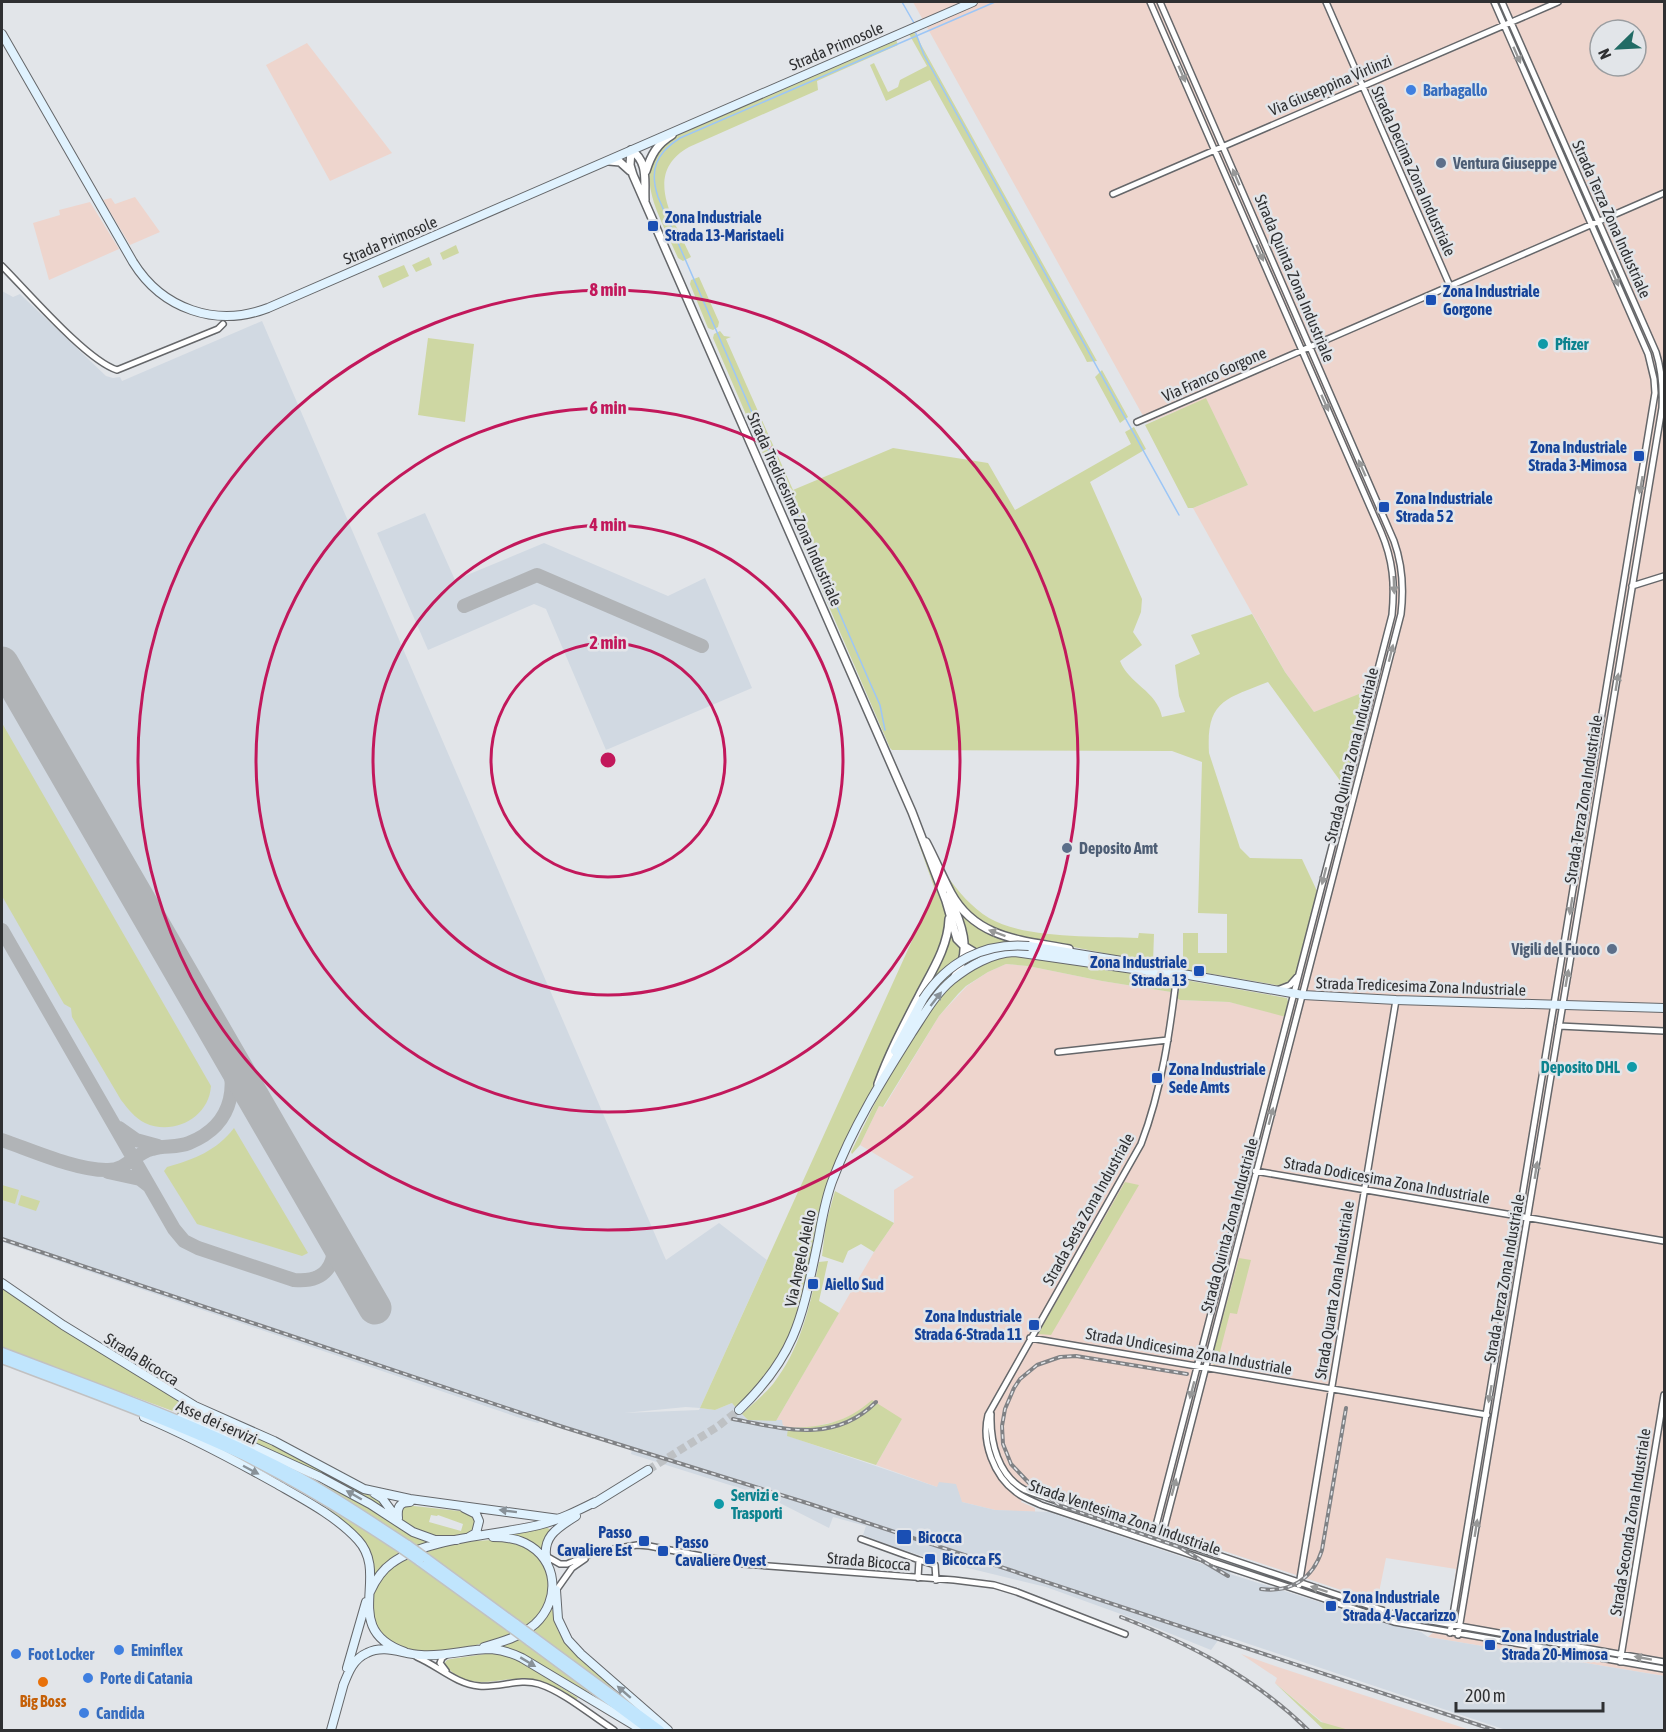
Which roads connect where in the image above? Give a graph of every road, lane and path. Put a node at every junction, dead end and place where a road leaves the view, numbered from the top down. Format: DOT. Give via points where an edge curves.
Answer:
graph roads {
  1 [pos="974,2"];
  2 [pos="1150,2"];
  3 [pos="1160,2"];
  4 [pos="1326,2"];
  5 [pos="1494,2"];
  6 [pos="1502,2"];
  7 [pos="1557,2"];
  8 [pos="1511,22"];
  9 [pos="1504,25"];
  10 [pos="2,34"];
  11 [pos="1182,52"];
  12 [pos="1174,55"];
  13 [pos="1362,86"];
  14 [pos="689,125"];
  15 [pos="1223,146"];
  16 [pos="631,150"];
  17 [pos="1215,150"];
  18 [pos="604,162"];
  19 [pos="645,174"];
  20 [pos="633,175"];
  21 [pos="1665,193"];
  22 [pos="1113,194"];
  23 [pos="645,200"];
  24 [pos="1599,222"];
  25 [pos="1591,225"];
  26 [pos="2,266"];
  27 [pos="1450,286"];
  28 [pos="223,324"];
  29 [pos="1309,346"];
  30 [pos="1302,350"];
  31 [pos="1137,422"];
  32 [pos="1665,433"];
  33 [pos="1657,436"];
  34 [pos="1649,440"];
  35 [pos="1392,537"];
  36 [pos="1385,541"];
  37 [pos="1397,550"];
  38 [pos="1389,552"];
  39 [pos="1665,576"];
  40 [pos="1624,584"];
  41 [pos="1633,586"];
  42 [pos="1586,813"];
  43 [pos="1594,814"];
  44 [pos="919,830"];
  45 [pos="932,852"];
  46 [pos="949,910"];
  47 [pos="964,946"];
  48 [pos="1004,952"];
  49 [pos="1115,960"];
  50 [pos="1177,973"];
  51 [pos="1299,973"];
  52 [pos="951,981"];
  53 [pos="1276,991"];
  54 [pos="1299,994"];
  55 [pos="1396,1000"];
  56 [pos="1558,1005"];
  57 [pos="1665,1008"];
  58 [pos="1559,1026"];
  59 [pos="1665,1031"];
  60 [pos="1167,1040"];
  61 [pos="1058,1052"];
  62 [pos="1542,1077"];
  63 [pos="1550,1079"];
  64 [pos="877,1084"];
  65 [pos="871,1101"];
  66 [pos="1248,1170"];
  67 [pos="1257,1172"];
  68 [pos="1364,1190"];
  69 [pos="1239,1202"];
  70 [pos="1248,1204"];
  71 [pos="1520,1216"];
  72 [pos="1528,1218"];
  73 [pos="1665,1241"];
  74 [pos="2,1283"];
  75 [pos="1505,1305"];
  76 [pos="1513,1307"];
  77 [pos="1030,1338"];
  78 [pos="2,1352"];
  79 [pos="2,1359"];
  80 [pos="1198,1366"];
  81 [pos="1206,1368"];
  82 [pos="87,1384"];
  83 [pos="1331,1389"];
  84 [pos="1665,1395"];
  85 [pos="105,1398"];
  86 [pos="739,1410"];
  87 [pos="991,1410"];
  88 [pos="1486,1415"];
  89 [pos="1494,1416"];
  90 [pos="1482,1441"];
  91 [pos="1490,1443"];
  92 [pos="1656,1443"];
  93 [pos="1665,1444"];
  94 [pos="1174,1458"];
  95 [pos="1182,1460"];
  96 [pos="648,1470"];
  97 [pos="373,1492"];
  98 [pos="434,1502"];
  99 [pos="595,1502"];
  100 [pos="1060,1502"];
  101 [pos="457,1506"];
  102 [pos="1057,1510"];
  103 [pos="398,1518"];
  104 [pos="559,1519"];
  105 [pos="404,1526"];
  106 [pos="1154,1534"];
  107 [pos="480,1536"];
  108 [pos="1162,1536"];
  109 [pos="467,1538"];
  110 [pos="861,1539"];
  111 [pos="457,1540"];
  112 [pos="1152,1541"];
  113 [pos="1160,1544"];
  114 [pos="405,1547"];
  115 [pos="603,1551"];
  116 [pos="1463,1556"];
  117 [pos="1471,1558"];
  118 [pos="919,1560"];
  119 [pos="547,1561"];
  120 [pos="1254,1567"];
  121 [pos="1270,1572"];
  122 [pos="552,1574"];
  123 [pos="1251,1575"];
  124 [pos="918,1578"];
  125 [pos="936,1580"];
  126 [pos="1268,1580"];
  127 [pos="1299,1583"];
  128 [pos="1296,1590"];
  129 [pos="556,1591"];
  130 [pos="368,1597"];
  131 [pos="1357,1601"];
  132 [pos="550,1602"];
  133 [pos="1455,1602"];
  134 [pos="1463,1604"];
  135 [pos="1354,1609"];
  136 [pos="1451,1626"];
  137 [pos="1460,1627"];
  138 [pos="1450,1633"];
  139 [pos="1496,1633"];
  140 [pos="1125,1634"];
  141 [pos="1458,1635"];
  142 [pos="532,1639"];
  143 [pos="1532,1639"];
  144 [pos="1495,1641"];
  145 [pos="1531,1647"];
  146 [pos="472,1650"];
  147 [pos="409,1654"];
  148 [pos="1622,1654"];
  149 [pos="446,1655"];
  150 [pos="1620,1662"];
  151 [pos="1665,1662"];
  152 [pos="1665,1669"];
  153 [pos="454,1678"];
  154 [pos="343,1686"];
  155 [pos="331,1731"];
  156 [pos="614,1731"];
  157 [pos="642,1731"];
  158 [pos="650,1731"];
  159 [pos="660,1731"];
  160 [pos="668,1731"];
  1 -- 14 [label="main road, Strada Primosole"];
  2 -- 12 [label="street, Strada Quinta Zona Industriale"];
  3 -- 11 [label="street, Strada Quinta Zona Industriale"];
  4 -- 13 [label="street, Strada Decima Zona Industriale"];
  5 -- 9 [label="street, Strada Terza Zona Industriale"];
  6 -- 8 [label="street, Strada Terza Zona Industriale"];
  7 -- 8 [label="street, Via Giuseppina Virlinzi"];
  8 -- 9 [label="street, Via Giuseppina Virlinzi"];
  8 -- 24 [label="street, Strada Terza Zona Industriale"];
  9 -- 13 [label="street, Via Giuseppina Virlinzi"];
  9 -- 25 [label="street, Strada Terza Zona Industriale, one-way"];
  10 -- 18 [label="main road, Strada Primosole" via="139,272 162,295 200,313 230,316 261,310"];
  11 -- 12 [label="street"];
  11 -- 15 [label="street, Strada Quinta Zona Industriale"];
  12 -- 17 [label="street, Strada Quinta Zona Industriale, one-way"];
  13 -- 15 [label="street, Via Giuseppina Virlinzi"];
  13 -- 27 [label="street, Strada Decima Zona Industriale"];
  14 -- 16 [label="main road, Strada Primosole"];
  14 -- 19 [label="street" via="658,146"];
  15 -- 17 [label="street, Via Giuseppina Virlinzi"];
  29 -- 15 [label="street, Strada Quinta Zona Industriale, one-way"];
  16 -- 18 [label="main road, Strada Primosole"];
  16 -- 19 [label="street" via="641,159"];
  16 -- 20 [label="street"];
  17 -- 22 [label="street, Via Giuseppina Virlinzi"];
  17 -- 30 [label="street, Strada Quinta Zona Industriale, one-way"];
  18 -- 20 [label="street" via="625,164"];
  19 -- 23 [label="street"];
  20 -- 23 [label="street, Strada Tredicesima Zona Industriale"];
  21 -- 24 [label="street"];
  23 -- 44 [label="street, Strada Tredicesima Zona Industriale"];
  24 -- 25 [label="street"];
  24 -- 33 [label="street, Strada Terza Zona Industriale" via="1660,364 1663,393"];
  25 -- 27 [label="street"];
  25 -- 34 [label="street, Strada Terza Zona Industriale, one-way" via="1652,366 1655,393"];
  26 -- 28 [label="street" via="71,336 102,363 117,370"];
  27 -- 29 [label="street"];
  29 -- 30 [label="street, Via Franco Gorgone"];
  35 -- 29 [label="street, Strada Quinta Zona Industriale, one-way"];
  30 -- 31 [label="street, Via Franco Gorgone"];
  30 -- 36 [label="street, Strada Quinta Zona Industriale, one-way"];
  32 -- 33 [label="street"];
  33 -- 34 [label="street"];
  33 -- 41 [label="street, Strada Terza Zona Industriale"];
  34 -- 40 [label="street, Strada Terza Zona Industriale, one-way"];
  35 -- 36 [label="street"];
  35 -- 37 [label="street, Strada Quinta Zona Industriale"];
  36 -- 38 [label="street, Strada Quinta Zona Industriale"];
  37 -- 38 [label="street"];
  54 -- 37 [label="street, Strada Quinta Zona Industriale, one-way" via="1401,614 1403,583"];
  38 -- 51 [label="street, Strada Quinta Zona Industriale, one-way" via="1395,584 1392,615"];
  39 -- 41 [label="street"];
  40 -- 41 [label="street"];
  40 -- 42 [label="street, Strada Terza Zona Industriale"];
  43 -- 41 [label="street, Strada Terza Zona Industriale, one-way"];
  42 -- 43 [label="street"];
  42 -- 56 [label="street, Strada Terza Zona Industriale, one-way"];
  56 -- 43 [label="street, Strada Terza Zona Industriale, one-way"];
  44 -- 45 [label="street"];
  44 -- 46 [label="street"];
  45 -- 47 [label="street" via="962,925"];
  49 -- 45 [label="street, one-way" via="1010,938 984,928 955,900"];
  46 -- 47 [label="street" via="955,935"];
  46 -- 64 [label="street" via="942,953"];
  47 -- 48 [label="street" via="977,954"];
  47 -- 52 [label="street" via="960,969"];
  48 -- 50 [label="main road"];
  48 -- 52 [label="main road"];
  49 -- 50 [label="main road"];
  49 -- 64 [label="main road, bridge" via="1029,946 996,948 963,959 942,974 923,999"];
  50 -- 53 [label="main road, Strada Tredicesima Zona Industriale"];
  50 -- 60 [label="street, Strada Sesta Zona Industriale"];
  51 -- 53 [label="street"];
  51 -- 54 [label="street, Strada Quinta Zona Industriale"];
  65 -- 52 [label="main road, one-way" via="927,1010"];
  53 -- 54 [label="main road, Strada Tredicesima Zona Industriale"];
  54 -- 55 [label="main road, Strada Tredicesima Zona Industriale"];
  54 -- 66 [label="street, Strada Quinta Zona Industriale"];
  67 -- 54 [label="street, Strada Quinta Zona Industriale, one-way"];
  55 -- 56 [label="main road, Strada Tredicesima Zona Industriale"];
  55 -- 68 [label="street, Strada Quarta Zona Industriale"];
  56 -- 57 [label="main road, Strada Tredicesima Zona Industriale"];
  56 -- 58 [label="street, Strada Terza Zona Industriale"];
  56 -- 62 [label="street, Strada Terza Zona Industriale"];
  58 -- 59 [label="street"];
  58 -- 63 [label="street, Strada Terza Zona Industriale"];
  60 -- 61 [label="street"];
  60 -- 77 [label="street, Strada Sesta Zona Industriale" via="1157,1096 1141,1144"];
  62 -- 63 [label="street"];
  62 -- 71 [label="street, Strada Terza Zona Industriale"];
  72 -- 63 [label="street, Strada Terza Zona Industriale, one-way"];
  64 -- 65 [label="main road"];
  65 -- 86 [label="main road, Via Angelo Aiello" via="828,1191 806,1299 794,1336 777,1368"];
  66 -- 67 [label="street, Strada Dodicesima Zona Industriale"];
  66 -- 69 [label="street, Strada Quinta Zona Industriale"];
  67 -- 68 [label="street, Strada Dodicesima Zona Industriale"];
  67 -- 70 [label="street, Strada Quinta Zona Industriale"];
  68 -- 71 [label="street, Strada Dodicesima Zona Industriale"];
  68 -- 83 [label="street, Strada Quarta Zona Industriale"];
  69 -- 70 [label="street"];
  69 -- 80 [label="street, Strada Quinta Zona Industriale"];
  70 -- 81 [label="street, Strada Quinta Zona Industriale"];
  71 -- 72 [label="street, Strada Dodicesima Zona Industriale"];
  71 -- 75 [label="street, Strada Terza Zona Industriale"];
  72 -- 73 [label="street, Strada Dodicesima Zona Industriale"];
  72 -- 76 [label="street, Strada Terza Zona Industriale"];
  74 -- 97 [label="main road, Strada Bicocca" via="195,1406"];
  75 -- 76 [label="street"];
  75 -- 88 [label="street, Strada Terza Zona Industriale, one-way"];
  76 -- 89 [label="street, Strada Terza Zona Industriale"];
  77 -- 80 [label="street, Strada Undicesima Zona Industriale"];
  77 -- 87 [label="street, Strada Sesta Zona Industriale"];
  78 -- 82 [label="main road, Asse dei servizi"];
  79 -- 85 [label="main road, Asse dei servizi"];
  80 -- 81 [label="street, Strada Undicesima Zona Industriale"];
  80 -- 94 [label="street, Strada Quinta Zona Industriale, one-way"];
  81 -- 83 [label="street, Strada Undicesima Zona Industriale"];
  81 -- 95 [label="street, Strada Quinta Zona Industriale"];
  105 -- 82 [label="main road, one-way" via="345,1490 254,1447 116,1391"];
  82 -- 114 [label="main road, Asse dei servizi" via="259,1457 336,1498"];
  83 -- 88 [label="street, Strada Undicesima Zona Industriale"];
  83 -- 127 [label="street, Strada Quarta Zona Industriale"];
  84 -- 92 [label="street, Strada Seconda Zona Industriale"];
  85 -- 114 [label="main road, Asse dei servizi" via="246,1457"];
  85 -- 130 [label="main road, one-way" via="301,1497 347,1530 368,1557"];
  87 -- 100 [label="street, Strada Ventesima Zona Industriale" via="992,1441 1007,1473 1026,1490"];
  87 -- 102 [label="street, Strada Ventesima Zona Industriale" via="986,1437 998,1473 1020,1495"];
  88 -- 89 [label="street, Strada Undicesima Zona Industriale"];
  88 -- 90 [label="street, Strada Terza Zona Industriale"];
  89 -- 91 [label="street, Strada Terza Zona Industriale"];
  90 -- 91 [label="street"];
  90 -- 116 [label="street, Strada Terza Zona Industriale"];
  117 -- 91 [label="street, Strada Terza Zona Industriale, one-way"];
  92 -- 93 [label="street"];
  92 -- 148 [label="street, Strada Seconda Zona Industriale"];
  94 -- 95 [label="street"];
  94 -- 106 [label="street, Strada Quinta Zona Industriale"];
  108 -- 95 [label="street, Strada Quinta Zona Industriale, one-way"];
  96 -- 99 [label="main road"];
  97 -- 98 [label="main road"];
  97 -- 103 [label="main road"];
  98 -- 101 [label="main road"];
  98 -- 103 [label="main road" via="402,1503"];
  99 -- 104 [label="main road"];
  99 -- 119 [label="main road" via="552,1533 546,1543"];
  100 -- 102 [label="street"];
  100 -- 106 [label="street, Strada Ventesima Zona Industriale"];
  104 -- 101 [label="main road, one-way"];
  101 -- 109 [label="main road" via="478,1517 478,1529"];
  102 -- 112 [label="street, Strada Ventesima Zona Industriale"];
  103 -- 105 [label="main road"];
  104 -- 107 [label="main road"];
  105 -- 111 [label="main road" via="430,1538"];
  106 -- 108 [label="street, Strada Ventesima Zona Industriale"];
  106 -- 112 [label="street, Strada Quinta Zona Industriale"];
  107 -- 109 [label="main road"];
  107 -- 119 [label="main road" via="518,1540"];
  108 -- 113 [label="street, Strada Quinta Zona Industriale"];
  108 -- 120 [label="street, Strada Ventesima Zona Industriale"];
  109 -- 111 [label="main road"];
  110 -- 118 [label="street"];
  111 -- 130 [label="main road" via="392,1563"];
  112 -- 113 [label="street, Strada Ventesima Zona Industriale"];
  113 -- 123 [label="street, Strada Ventesima Zona Industriale"];
  114 -- 142 [label="main road, bridge"];
  115 -- 119 [label="street" via="573,1562"];
  115 -- 124 [label="street, Strada Bicocca" via="649,1546 743,1564"];
  115 -- 129 [label="street" via="572,1568"];
  116 -- 117 [label="street"];
  116 -- 133 [label="street, Strada Terza Zona Industriale"];
  117 -- 134 [label="street, Strada Terza Zona Industriale"];
  118 -- 124 [label="street"];
  118 -- 125 [label="street" via="935,1565"];
  119 -- 122 [label="main road"];
  120 -- 121 [label="street, Strada Ventesima Zona Industriale"];
  120 -- 123 [label="street"];
  121 -- 126 [label="street"];
  121 -- 127 [label="street, Strada Ventesima Zona Industriale"];
  122 -- 129 [label="main road"];
  122 -- 132 [label="main road"];
  123 -- 126 [label="street, Strada Ventesima Zona Industriale"];
  124 -- 125 [label="street, Strada Bicocca"];
  125 -- 140 [label="street, Strada Bicocca" via="994,1585"];
  126 -- 128 [label="street, Strada Ventesima Zona Industriale"];
  127 -- 128 [label="street, Strada Quarta Zona Industriale"];
  131 -- 127 [label="street, Strada Ventesima Zona Industriale, one-way"];
  128 -- 135 [label="street, Strada Ventesima Zona Industriale"];
  129 -- 132 [label="street"];
  160 -- 129 [label="main road, one-way" via="568,1640 558,1619"];
  130 -- 147 [label="main road" via="369,1614 379,1635 390,1646"];
  130 -- 154 [label="main road"];
  131 -- 135 [label="street"];
  131 -- 136 [label="street, Strada Ventesima Zona Industriale" via="1397,1615"];
  132 -- 146 [label="main road" via="524,1633"];
  133 -- 134 [label="street"];
  133 -- 136 [label="street, Strada Terza Zona Industriale"];
  134 -- 137 [label="street, Strada Terza Zona Industriale"];
  135 -- 138 [label="street, Strada Ventesima Zona Industriale"];
  136 -- 137 [label="street, Strada Ventesima Zona Industriale"];
  136 -- 138 [label="street, Strada Terza Zona Industriale"];
  137 -- 139 [label="street, Strada Ventesima Zona Industriale"];
  137 -- 141 [label="street, Strada Terza Zona Industriale"];
  138 -- 141 [label="street, Strada Ventesima Zona Industriale"];
  139 -- 143 [label="street, Strada Ventesima Zona Industriale"];
  139 -- 144 [label="street"];
  141 -- 144 [label="street, Strada Ventesima Zona Industriale"];
  142 -- 158 [label="main road"];
  142 -- 159 [label="main road"];
  143 -- 145 [label="street"];
  143 -- 148 [label="street, Strada Ventesima Zona Industriale"];
  144 -- 145 [label="street, Strada Ventesima Zona Industriale"];
  145 -- 150 [label="street, Strada Ventesima Zona Industriale"];
  146 -- 149 [label="main road"];
  146 -- 157 [label="main road, one-way" via="513,1654"];
  147 -- 149 [label="main road"];
  147 -- 153 [label="street"];
  147 -- 154 [label="main road" via="375,1649 350,1669"];
  148 -- 150 [label="street, Strada Seconda Zona Industriale"];
  151 -- 148 [label="street, Strada Ventesima Zona Industriale, one-way"];
  149 -- 153 [label="street" via="441,1665"];
  150 -- 152 [label="street, Strada Ventesima Zona Industriale"];
  153 -- 156 [label="street" via="479,1686 539,1684"];
  154 -- 155 [label="main road"];
}
